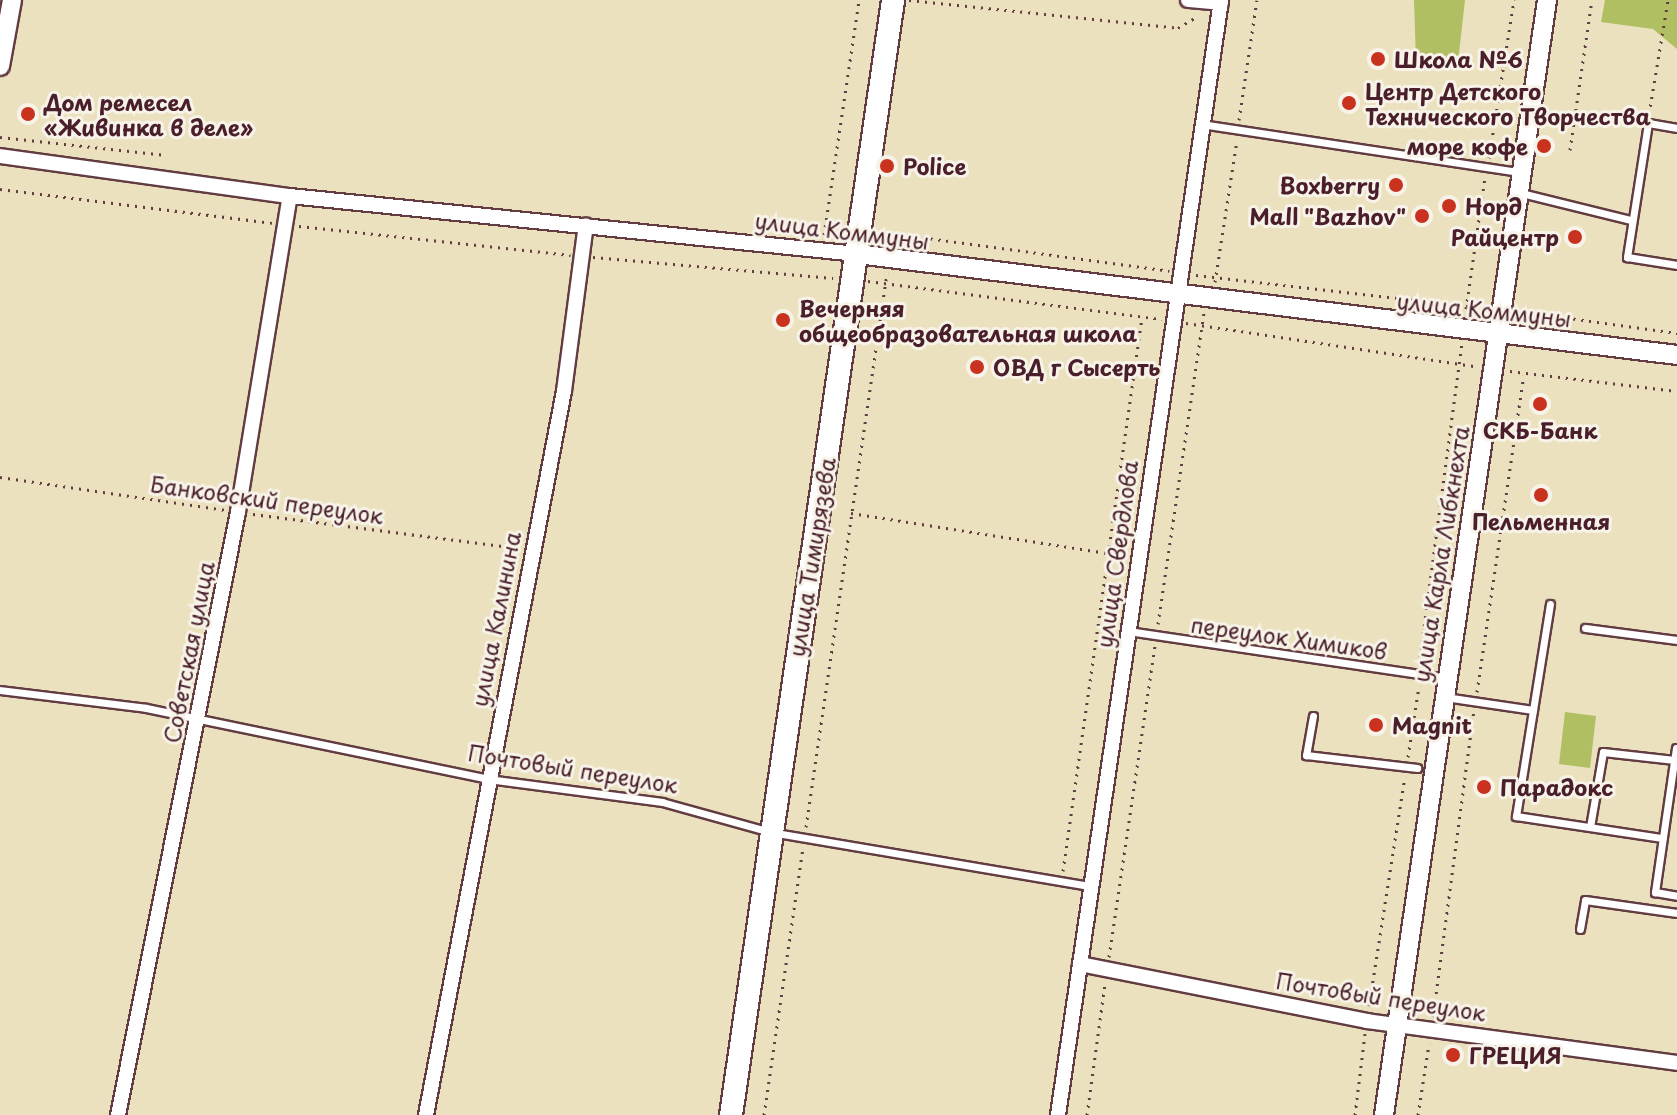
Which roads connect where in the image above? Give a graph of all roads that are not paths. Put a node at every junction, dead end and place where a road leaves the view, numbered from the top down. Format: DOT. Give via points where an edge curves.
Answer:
graph roads {
  1 [pos="12,0"];
  2 [pos="893,0"];
  3 [pos="1188,0"];
  4 [pos="1547,0"];
  5 [pos="1221,2"];
  6 [pos="0,66"];
  7 [pos="1201,124"];
  8 [pos="1677,128"];
  9 [pos="0,156"];
  10 [pos="1519,172"];
  11 [pos="1515,192"];
  12 [pos="290,196"];
  13 [pos="1631,220"];
  14 [pos="586,225"];
  15 [pos="857,254"];
  16 [pos="1677,265"];
  17 [pos="1176,297"];
  18 [pos="1493,332"];
  19 [pos="1677,355"];
  20 [pos="1550,604"];
  21 [pos="1585,628"];
  22 [pos="1128,631"];
  23 [pos="1677,640"];
  24 [pos="1444,687"];
  25 [pos="0,690"];
  26 [pos="1533,710"];
  27 [pos="1313,716"];
  28 [pos="197,718"];
  29 [pos="1676,748"];
  30 [pos="1675,760"];
  31 [pos="1417,768"];
  32 [pos="488,779"];
  33 [pos="1590,827"];
  34 [pos="770,832"];
  35 [pos="1662,838"];
  36 [pos="1091,886"];
  37 [pos="1677,896"];
  38 [pos="1677,913"];
  39 [pos="1580,929"];
  40 [pos="1080,964"];
  41 [pos="1399,1024"];
  42 [pos="1677,1063"];
  43 [pos="118,1115"];
  44 [pos="426,1115"];
  45 [pos="731,1115"];
  46 [pos="1058,1115"];
  47 [pos="1384,1115"];
  1 -- 6 [label="street"];
  2 -- 15 [label="main road, улица Тимирязева"];
  3 -- 5 [label="street"];
  4 -- 10 [label="street, улица Карла Либкнехта"];
  5 -- 7 [label="street, улица Свердлова"];
  7 -- 10 [label="lane"];
  7 -- 17 [label="street, улица Свердлова"];
  8 -- 13 [label="lane" via="1648,123"];
  9 -- 12 [label="street, улица Коммуны"];
  10 -- 11 [label="street, улица Карла Либкнехта"];
  11 -- 13 [label="lane"];
  11 -- 18 [label="street, улица Карла Либкнехта"];
  12 -- 14 [label="street, улица Коммуны"];
  12 -- 28 [label="street, Советская улица" via="238,512"];
  13 -- 16 [label="lane" via="1627,257"];
  14 -- 15 [label="street, улица Коммуны"];
  14 -- 32 [label="street, улица Калинина" via="564,391"];
  15 -- 17 [label="street, улица Коммуны"];
  15 -- 34 [label="main road, улица Тимирязева"];
  17 -- 18 [label="street, улица Коммуны"];
  17 -- 22 [label="street, улица Свердлова"];
  18 -- 19 [label="street, улица Коммуны"];
  18 -- 24 [label="street, улица Карла Либкнехта"];
  20 -- 26 [label="lane"];
  21 -- 23 [label="lane"];
  22 -- 24 [label="lane, переулок Химиков" via="1421,674"];
  22 -- 36 [label="street, улица Свердлова"];
  24 -- 26 [label="lane, переулок Химиков" via="1476,701"];
  24 -- 41 [label="street, улица Карла Либкнехта"];
  25 -- 28 [label="lane, Почтовый переулок"];
  26 -- 33 [label="lane" via="1516,816"];
  27 -- 31 [label="lane" via="1306,755"];
  28 -- 32 [label="lane, Почтовый переулок"];
  28 -- 43 [label="street, Советская улица"];
  29 -- 30 [label="lane"];
  30 -- 33 [label="lane" via="1603,752"];
  30 -- 35 [label="lane"];
  32 -- 34 [label="lane, Почтовый переулок" via="662,802"];
  32 -- 44 [label="street, улица Калинина"];
  33 -- 35 [label="lane"];
  34 -- 36 [label="lane, Почтовый переулок"];
  34 -- 45 [label="main road, улица Тимирязева"];
  35 -- 37 [label="lane" via="1655,892"];
  36 -- 40 [label="street, улица Свердлова"];
  38 -- 39 [label="lane" via="1585,900"];
  40 -- 41 [label="street, Почтовый переулок"];
  40 -- 46 [label="street, улица Свердлова"];
  41 -- 42 [label="street, Почтовый переулок"];
  41 -- 47 [label="street, улица Карла Либкнехта"];
}
